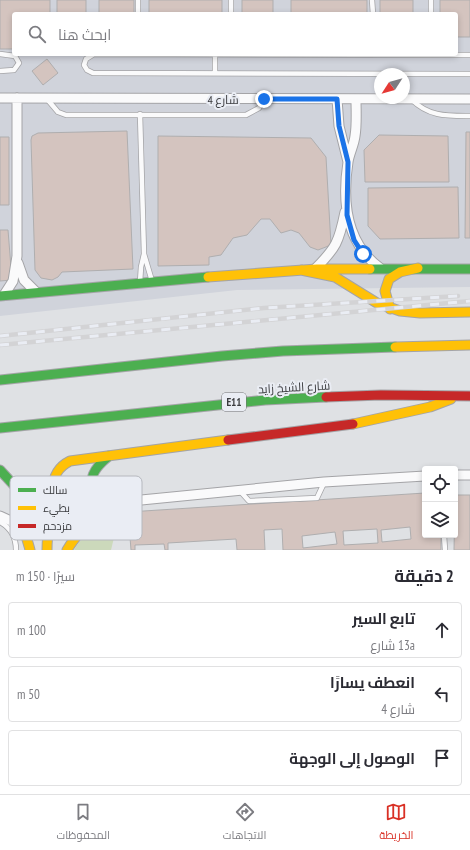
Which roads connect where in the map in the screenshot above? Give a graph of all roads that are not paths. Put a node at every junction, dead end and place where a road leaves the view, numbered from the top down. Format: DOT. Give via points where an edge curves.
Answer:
graph roads {
  1 [pos="138,0"];
  2 [pos="231,0"];
  3 [pos="372,0"];
  4 [pos="431,0"];
  5 [pos="138,12"];
  6 [pos="231,12"];
  7 [pos="373,12"];
  8 [pos="431,12"];
  9 [pos="0,54"];
  10 [pos="458,55"];
  11 [pos="470,55"];
  12 [pos="12,56"];
  13 [pos="15,56"];
  14 [pos="89,56"];
  15 [pos="215,56"];
  16 [pos="0,71"];
  17 [pos="215,73"];
  18 [pos="470,74"];
  19 [pos="0,98"];
  20 [pos="17,98"];
  21 [pos="47,99"];
  22 [pos="264,99"];
  23 [pos="337,99"];
  24 [pos="356,99"];
  25 [pos="411,99"];
  26 [pos="470,99"];
  27 [pos="140,114"];
  28 [pos="470,116"];
  29 [pos="348,162"];
  30 [pos="346,207"];
  31 [pos="144,254"];
  32 [pos="17,256"];
  33 [pos="380,268"];
  34 [pos="418,268"];
  35 [pos="315,269"];
  36 [pos="470,269"];
  37 [pos="301,270"];
  38 [pos="152,281"];
  39 [pos="140,282"];
  40 [pos="36,292"];
  41 [pos="2,295"];
  42 [pos="390,309"];
  43 [pos="470,312"];
  44 [pos="470,345"];
  45 [pos="0,380"];
  46 [pos="458,396"];
  47 [pos="470,396"];
  48 [pos="0,428"];
  49 [pos="109,456"];
  50 [pos="0,470"];
  51 [pos="458,475"];
  52 [pos="470,475"];
  53 [pos="55,476"];
  54 [pos="93,476"];
  55 [pos="422,476"];
  56 [pos="10,481"];
  57 [pos="324,482"];
  58 [pos="239,490"];
  59 [pos="142,500"];
  60 [pos="0,516"];
  61 [pos="10,521"];
  62 [pos="0,522"];
  63 [pos="10,530"];
  64 [pos="444,538"];
  65 [pos="14,540"];
  66 [pos="29,540"];
  67 [pos="74,540"];
  68 [pos="16,550"];
  69 [pos="30,550"];
  70 [pos="67,550"];
  71 [pos="444,550"];
  1 -- 5 [label="lane"];
  2 -- 6 [label="lane"];
  3 -- 7 [label="lane"];
  4 -- 8 [label="lane"];
  9 -- 12 [label="lane"];
  10 -- 11 [label="lane"];
  13 -- 16 [label="lane" via="19,63 14,70"];
  14 -- 17 [label="lane" via="84,65 93,73"];
  15 -- 17 [label="lane"];
  17 -- 18 [label="lane"];
  19 -- 20 [label="street, شارع 4"];
  20 -- 21 [label="street, شارع 4"];
  20 -- 32 [label="street"];
  21 -- 22 [label="street, شارع 4"];
  21 -- 27 [label="lane" via="58,112 66,115"];
  22 -- 23 [label="street, شارع 4"];
  22 -- 27 [label="lane" via="259,108 246,115"];
  23 -- 24 [label="street, شارع 4"];
  23 -- 29 [label="street" via="339,126"];
  24 -- 25 [label="street, شارع 4"];
  24 -- 29 [label="street" via="355,134"];
  25 -- 26 [label="street, شارع 4"];
  25 -- 28 [label="lane" via="433,114"];
  27 -- 31 [label="lane"];
  29 -- 30 [label="street"];
  30 -- 33 [label="street" via="354,240 363,254"];
  30 -- 35 [label="street" via="339,241"];
  31 -- 38 [label="lane"];
  31 -- 39 [label="lane"];
  32 -- 40 [label="street" via="24,280"];
  32 -- 41 [label="street" via="13,281"];
  33 -- 34 [label="main road"];
  33 -- 35 [label="main road"];
  34 -- 36 [label="main road"];
  34 -- 42 [label="main road" via="396,273 388,280 384,292"];
  35 -- 37 [label="main road"];
  37 -- 38 [label="main road"];
  37 -- 42 [label="main road" via="335,276"];
  38 -- 39 [label="main road"];
  39 -- 40 [label="main road"];
  40 -- 41 [label="main road"];
  42 -- 43 [label="main road" via="422,313"];
  44 -- 45 [label="main road" via="222,356"];
  46 -- 47 [label="main road, شارع الشيخ زايد / E11"];
  46 -- 48 [label="main road, شارع الشيخ زايد / E11" via="381,395 265,400"];
  46 -- 49 [label="main road" via="430,407 359,423"];
  49 -- 53 [label="main road" via="66,463"];
  49 -- 54 [label="main road" via="95,468"];
  50 -- 56 [label="main road"];
  51 -- 52 [label="street"];
  55 -- 57 [label="street"];
  57 -- 58 [label="street"];
  57 -- 58 [label="lane" via="317,498 311,499 249,501"];
  58 -- 59 [label="street"];
  60 -- 61 [label="street"];
  62 -- 63 [label="lane"];
  64 -- 71 [label="lane"];
  65 -- 68 [label="lane"];
  66 -- 69 [label="main road"];
  67 -- 70 [label="main road"];
}
